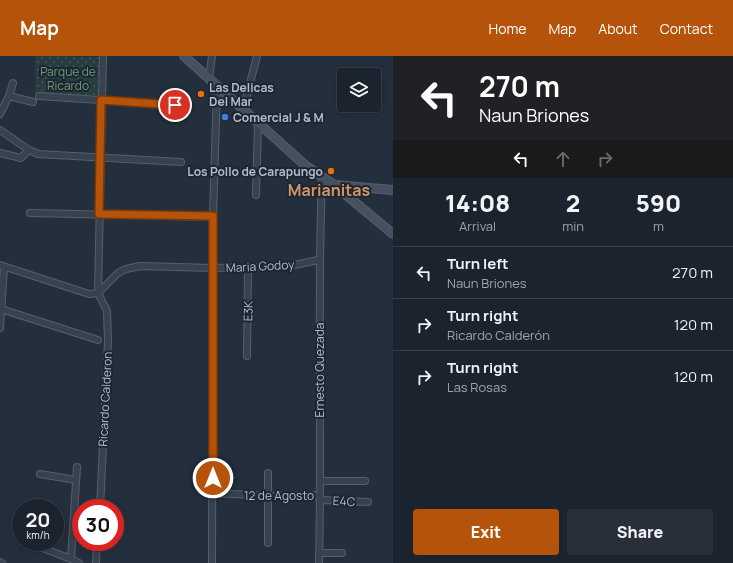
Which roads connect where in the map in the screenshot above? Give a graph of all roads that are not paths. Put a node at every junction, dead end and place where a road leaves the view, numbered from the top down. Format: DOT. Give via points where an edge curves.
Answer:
graph roads {
  1 [pos="103,56"];
  2 [pos="180,56"];
  3 [pos="212,56"];
  4 [pos="256,56"];
  5 [pos="186,59"];
  6 [pos="209,79"];
  7 [pos="13,83"];
  8 [pos="217,86"];
  9 [pos="9,96"];
  10 [pos="39,96"];
  11 [pos="101,100"];
  12 [pos="33,102"];
  13 [pos="175,105"];
  14 [pos="244,110"];
  15 [pos="0,114"];
  16 [pos="258,123"];
  17 [pos="0,130"];
  18 [pos="29,150"];
  19 [pos="0,153"];
  20 [pos="100,158"];
  21 [pos="181,162"];
  22 [pos="322,177"];
  23 [pos="334,185"];
  24 [pos="357,187"];
  25 [pos="393,190"];
  26 [pos="256,195"];
  27 [pos="353,201"];
  28 [pos="30,213"];
  29 [pos="99,214"];
  30 [pos="213,216"];
  31 [pos="393,234"];
  32 [pos="318,260"];
  33 [pos="2,266"];
  34 [pos="248,267"];
  35 [pos="212,268"];
  36 [pos="98,293"];
  37 [pos="1,309"];
  38 [pos="0,328"];
  39 [pos="98,340"];
  40 [pos="247,356"];
  41 [pos="77,467"];
  42 [pos="268,473"];
  43 [pos="40,474"];
  44 [pos="76,480"];
  45 [pos="320,481"];
  46 [pos="365,481"];
  47 [pos="213,493"];
  48 [pos="268,496"];
  49 [pos="320,497"];
  50 [pos="100,499"];
  51 [pos="368,502"];
  52 [pos="268,543"];
  53 [pos="50,551"];
  54 [pos="97,551"];
  55 [pos="319,553"];
  56 [pos="342,553"];
  57 [pos="71,560"];
  58 [pos="79,563"];
  59 [pos="96,563"];
  60 [pos="212,563"];
  61 [pos="319,563"];
  1 -- 11 [label="street"];
  2 -- 5 [label="street"];
  3 -- 6 [label="street"];
  4 -- 14 [label="street"];
  5 -- 6 [label="street"];
  6 -- 8 [label="street"];
  7 -- 9 [label="street"];
  8 -- 14 [label="street"];
  8 -- 30 [label="street"];
  9 -- 12 [label="street"];
  9 -- 15 [label="street"];
  10 -- 11 [label="street"];
  11 -- 13 [label="street"];
  11 -- 20 [label="street"];
  14 -- 16 [label="street"];
  16 -- 22 [label="street"];
  16 -- 26 [label="street"];
  17 -- 18 [label="street"];
  18 -- 19 [label="street" via="21,158"];
  18 -- 20 [label="street" via="38,154"];
  20 -- 21 [label="street"];
  20 -- 29 [label="street"];
  22 -- 23 [label="street"];
  22 -- 32 [label="street, Ernesto Quezada"];
  23 -- 24 [label="street"];
  23 -- 27 [label="street"];
  24 -- 25 [label="street"];
  24 -- 27 [label="street" via="352,194"];
  27 -- 31 [label="street"];
  28 -- 29 [label="street"];
  29 -- 30 [label="street"];
  29 -- 36 [label="street"];
  30 -- 35 [label="street"];
  32 -- 34 [label="street, Maria Godoy" via="290,266"];
  32 -- 45 [label="street, Ernesto Quezada"];
  33 -- 36 [label="street" via="89,294"];
  33 -- 37 [label="street"];
  34 -- 35 [label="street, Maria Godoy"];
  34 -- 40 [label="street, E3K"];
  35 -- 36 [label="street, Maria Godoy" via="140,266 126,269 118,273"];
  35 -- 47 [label="street"];
  36 -- 50 [label="street, Ricardo Calderon" via="107,311 108,341"];
  37 -- 38 [label="street"];
  37 -- 39 [label="street"];
  41 -- 44 [label="street"];
  42 -- 48 [label="street"];
  43 -- 44 [label="street"];
  44 -- 57 [label="street"];
  45 -- 46 [label="street"];
  45 -- 49 [label="street, Ernesto Quezada"];
  47 -- 48 [label="street, 12 de Agosto"];
  47 -- 60 [label="street"];
  48 -- 49 [label="street, 12 de Agosto"];
  48 -- 52 [label="street"];
  49 -- 51 [label="street, E4C"];
  49 -- 55 [label="street, Ernesto Quezada"];
  53 -- 57 [label="street"];
  54 -- 59 [label="street"];
  55 -- 56 [label="street"];
  55 -- 61 [label="street, Ernesto Quezada"];
  57 -- 58 [label="street"];
}
